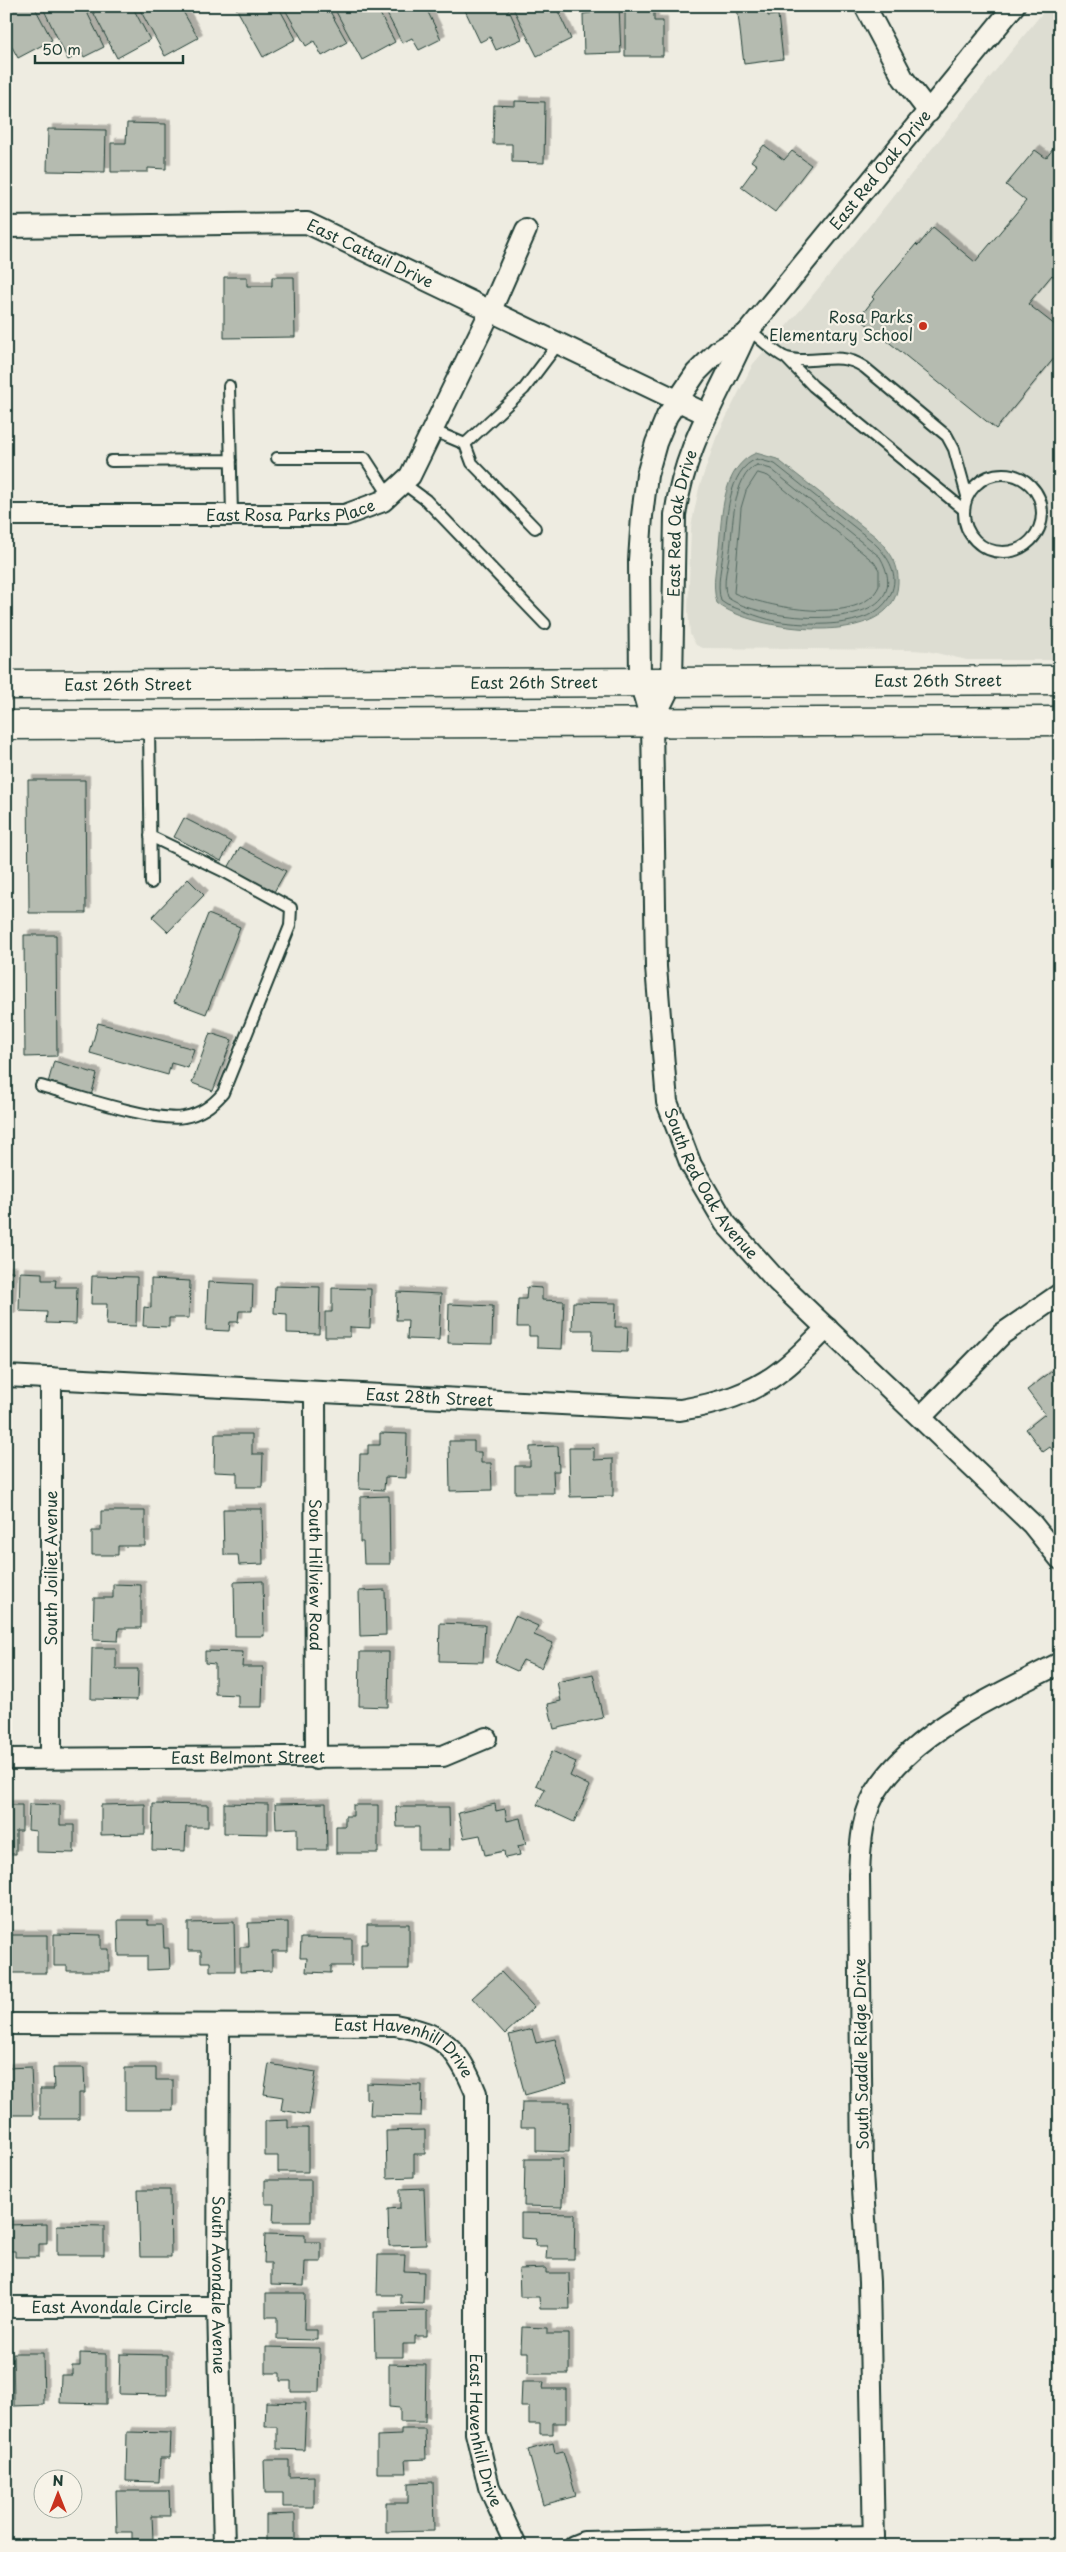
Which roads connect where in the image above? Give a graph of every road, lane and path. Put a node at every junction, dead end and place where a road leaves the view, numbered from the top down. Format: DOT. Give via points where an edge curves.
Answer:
graph roads {
  1 [pos="865,6"];
  2 [pos="1014,6"];
  3 [pos="928,112"];
  4 [pos="6,227"];
  5 [pos="526,230"];
  6 [pos="490,310"];
  7 [pos="748,332"];
  8 [pos="558,344"];
  9 [pos="786,358"];
  10 [pos="229,386"];
  11 [pos="677,399"];
  12 [pos="706,414"];
  13 [pos="432,430"];
  14 [pos="465,444"];
  15 [pos="277,458"];
  16 [pos="231,460"];
  17 [pos="111,461"];
  18 [pos="396,489"];
  19 [pos="967,496"];
  20 [pos="964,509"];
  21 [pos="232,515"];
  22 [pos="6,516"];
  23 [pos="534,528"];
  24 [pos="544,624"];
  25 [pos="1060,680"];
  26 [pos="640,682"];
  27 [pos="672,682"];
  28 [pos="6,685"];
  29 [pos="1060,721"];
  30 [pos="652,723"];
  31 [pos="149,725"];
  32 [pos="6,726"];
  33 [pos="150,836"];
  34 [pos="151,883"];
  35 [pos="41,1086"];
  36 [pos="1060,1294"];
  37 [pos="826,1328"];
  38 [pos="6,1376"];
  39 [pos="51,1378"];
  40 [pos="315,1393"];
  41 [pos="921,1417"];
  42 [pos="1060,1560"];
  43 [pos="1060,1663"];
  44 [pos="486,1738"];
  45 [pos="51,1758"];
  46 [pos="6,1759"];
  47 [pos="316,1759"];
  48 [pos="6,2024"];
  49 [pos="220,2025"];
  50 [pos="6,2307"];
  51 [pos="218,2307"];
  52 [pos="874,2541"];
  53 [pos="224,2546"];
  54 [pos="516,2546"];
  55 [pos="574,2546"];
  1 -- 3 [label="street" via="903,78"];
  2 -- 3 [label="street, East Red Oak Drive"];
  3 -- 7 [label="street, East Red Oak Drive"];
  4 -- 6 [label="street, East Cattail Drive" via="307,223"];
  5 -- 6 [label="street, East Rosa Parks Place"];
  6 -- 8 [label="street, East Cattail Drive"];
  6 -- 13 [label="street, East Rosa Parks Place"];
  7 -- 9 [label="lane"];
  7 -- 11 [label="street, East Red Oak Drive" via="718,351"];
  7 -- 12 [label="street, East Red Oak Drive"];
  8 -- 11 [label="street, East Cattail Drive"];
  8 -- 14 [label="lane" via="524,389"];
  9 -- 19 [label="lane" via="838,357 853,360 864,367 947,436 954,449"];
  9 -- 20 [label="lane" via="813,386"];
  10 -- 16 [label="lane"];
  11 -- 12 [label="street, East Cattail Drive"];
  11 -- 26 [label="street, East Red Oak Drive" via="656,443 642,516"];
  12 -- 27 [label="street, East Red Oak Drive" via="684,470 675,515"];
  13 -- 14 [label="lane"];
  13 -- 18 [label="street, East Rosa Parks Place" via="410,476"];
  14 -- 23 [label="lane" via="472,463"];
  15 -- 18 [label="lane" via="366,458"];
  16 -- 17 [label="lane"];
  16 -- 21 [label="lane"];
  18 -- 21 [label="street, East Rosa Parks Place" via="383,501 345,515"];
  18 -- 24 [label="lane" via="426,500"];
  19 -- 20 [label="lane"];
  19 -- 20 [label="lane" via="985,478 1010,474 1027,483 1039,498 1041,523 1031,540 1015,550 989,550 969,534 964,522"];
  21 -- 22 [label="street, East Rosa Parks Place"];
  25 -- 27 [label="main road, East 26th Street"];
  26 -- 27 [label="main road, East 26th Street"];
  26 -- 28 [label="main road, East 26th Street"];
  26 -- 30 [label="street, South Red Oak Avenue"];
  27 -- 30 [label="street, East Red Oak Drive"];
  29 -- 30 [label="main road"];
  30 -- 31 [label="main road"];
  30 -- 37 [label="street, South Red Oak Avenue" via="656,967 667,1102 691,1165 726,1223 777,1281"];
  31 -- 32 [label="main road"];
  31 -- 33 [label="lane"];
  33 -- 34 [label="lane"];
  33 -- 35 [label="lane" via="291,908 290,926 223,1093 201,1112 171,1118"];
  36 -- 41 [label="street" via="1002,1334"];
  37 -- 40 [label="street, East 28th Street" via="783,1370 759,1386 715,1404 680,1410"];
  37 -- 41 [label="street, South Red Oak Avenue"];
  38 -- 39 [label="street, East 28th Street"];
  39 -- 40 [label="street, East 28th Street"];
  39 -- 45 [label="street, South Joiliet Avenue"];
  40 -- 47 [label="street, South Hillview Road"];
  41 -- 42 [label="street, South Red Oak Avenue" via="1032,1524"];
  43 -- 52 [label="street, South Saddle Ridge Drive" via="940,1729 881,1784 864,1822 859,1875 862,2173 869,2282"];
  44 -- 47 [label="street, East Belmont Street" via="443,1756"];
  45 -- 46 [label="street, East Belmont Street"];
  45 -- 47 [label="street, East Belmont Street"];
  48 -- 49 [label="street, East Havenhill Drive"];
  49 -- 51 [label="street, South Avondale Avenue"];
  49 -- 54 [label="street, East Havenhill Drive" via="395,2025 440,2038 466,2069 476,2093 477,2121 476,2433 489,2487"];
  50 -- 51 [label="street, East Avondale Circle"];
  51 -- 53 [label="street, South Avondale Avenue"];
  52 -- 55 [label="street" via="667,2540 584,2542"];
}
